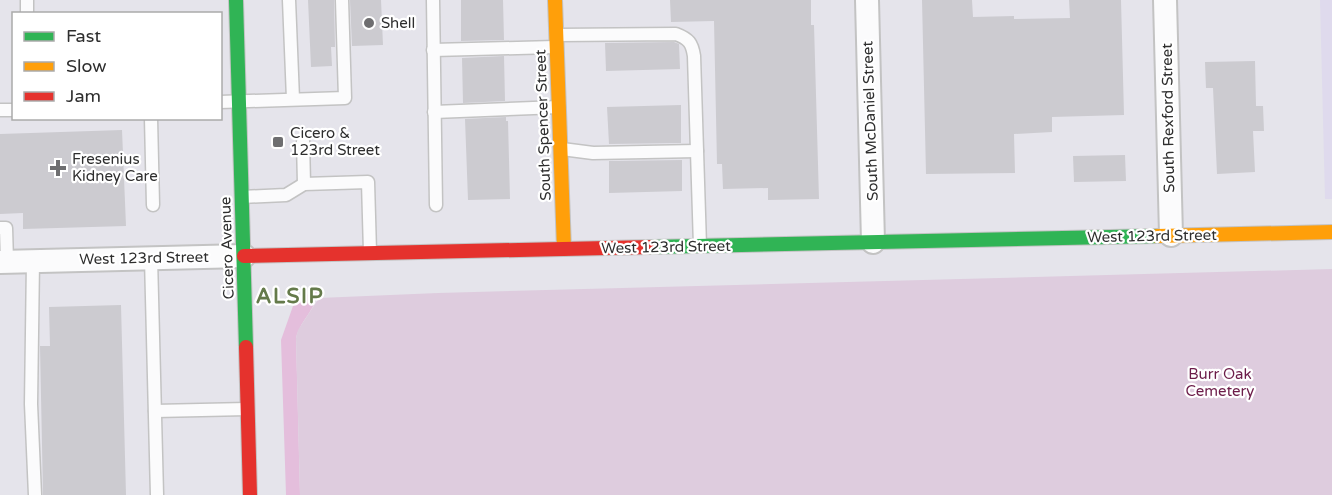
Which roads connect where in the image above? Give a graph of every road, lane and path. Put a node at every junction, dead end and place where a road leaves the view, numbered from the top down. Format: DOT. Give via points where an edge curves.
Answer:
graph roads {
  1 [pos="236,0"];
  2 [pos="289,0"];
  3 [pos="342,0"];
  4 [pos="433,0"];
  5 [pos="555,0"];
  6 [pos="867,0"];
  7 [pos="1165,0"];
  8 [pos="557,41"];
  9 [pos="433,50"];
  10 [pos="293,99"];
  11 [pos="239,101"];
  12 [pos="222,102"];
  13 [pos="559,107"];
  14 [pos="434,112"];
  15 [pos="151,120"];
  16 [pos="303,141"];
  17 [pos="561,148"];
  18 [pos="697,151"];
  19 [pos="304,184"];
  20 [pos="242,196"];
  21 [pos="153,205"];
  22 [pos="436,205"];
  23 [pos="0,228"];
  24 [pos="1332,232"];
  25 [pos="1171,235"];
  26 [pos="873,242"];
  27 [pos="700,246"];
  28 [pos="564,249"];
  29 [pos="370,253"];
  30 [pos="244,256"];
  31 [pos="151,258"];
  32 [pos="33,261"];
  33 [pos="4,262"];
  34 [pos="248,409"];
  35 [pos="155,411"];
  36 [pos="35,495"];
  37 [pos="157,495"];
  38 [pos="250,495"];
  1 -- 11 [label="street, Cicero Avenue"];
  2 -- 10 [label="lane"];
  3 -- 10 [label="lane" via="345,98"];
  4 -- 9 [label="lane"];
  5 -- 8 [label="street, South Spencer Street"];
  6 -- 26 [label="street, South McDaniel Street"];
  7 -- 25 [label="street, South Rexford Street"];
  8 -- 9 [label="lane"];
  8 -- 13 [label="street, South Spencer Street"];
  8 -- 18 [label="lane" via="676,34 687,38 694,56"];
  9 -- 14 [label="lane"];
  10 -- 11 [label="lane"];
  11 -- 12 [label="lane"];
  11 -- 20 [label="street, Cicero Avenue"];
  13 -- 14 [label="lane"];
  13 -- 17 [label="street, South Spencer Street"];
  14 -- 22 [label="lane"];
  15 -- 21 [label="lane"];
  16 -- 19 [label="lane"];
  17 -- 18 [label="lane" via="592,153"];
  17 -- 28 [label="street, South Spencer Street"];
  18 -- 27 [label="lane"];
  19 -- 20 [label="lane" via="286,195"];
  19 -- 29 [label="lane" via="368,183"];
  20 -- 30 [label="street, Cicero Avenue"];
  23 -- 33 [label="lane" via="6,228"];
  24 -- 25 [label="street, West 123rd Street"];
  25 -- 26 [label="street, West 123rd Street"];
  26 -- 27 [label="street, West 123rd Street"];
  27 -- 28 [label="street, West 123rd Street"];
  28 -- 29 [label="street, West 123rd Street"];
  29 -- 30 [label="street, West 123rd Street"];
  30 -- 31 [label="street, West 123rd Street"];
  30 -- 34 [label="street, Cicero Avenue"];
  31 -- 32 [label="street, West 123rd Street"];
  31 -- 35 [label="lane"];
  32 -- 33 [label="street, West 123rd Street"];
  32 -- 36 [label="lane"];
  34 -- 35 [label="lane"];
  34 -- 38 [label="street, Cicero Avenue"];
  35 -- 37 [label="lane"];
}
